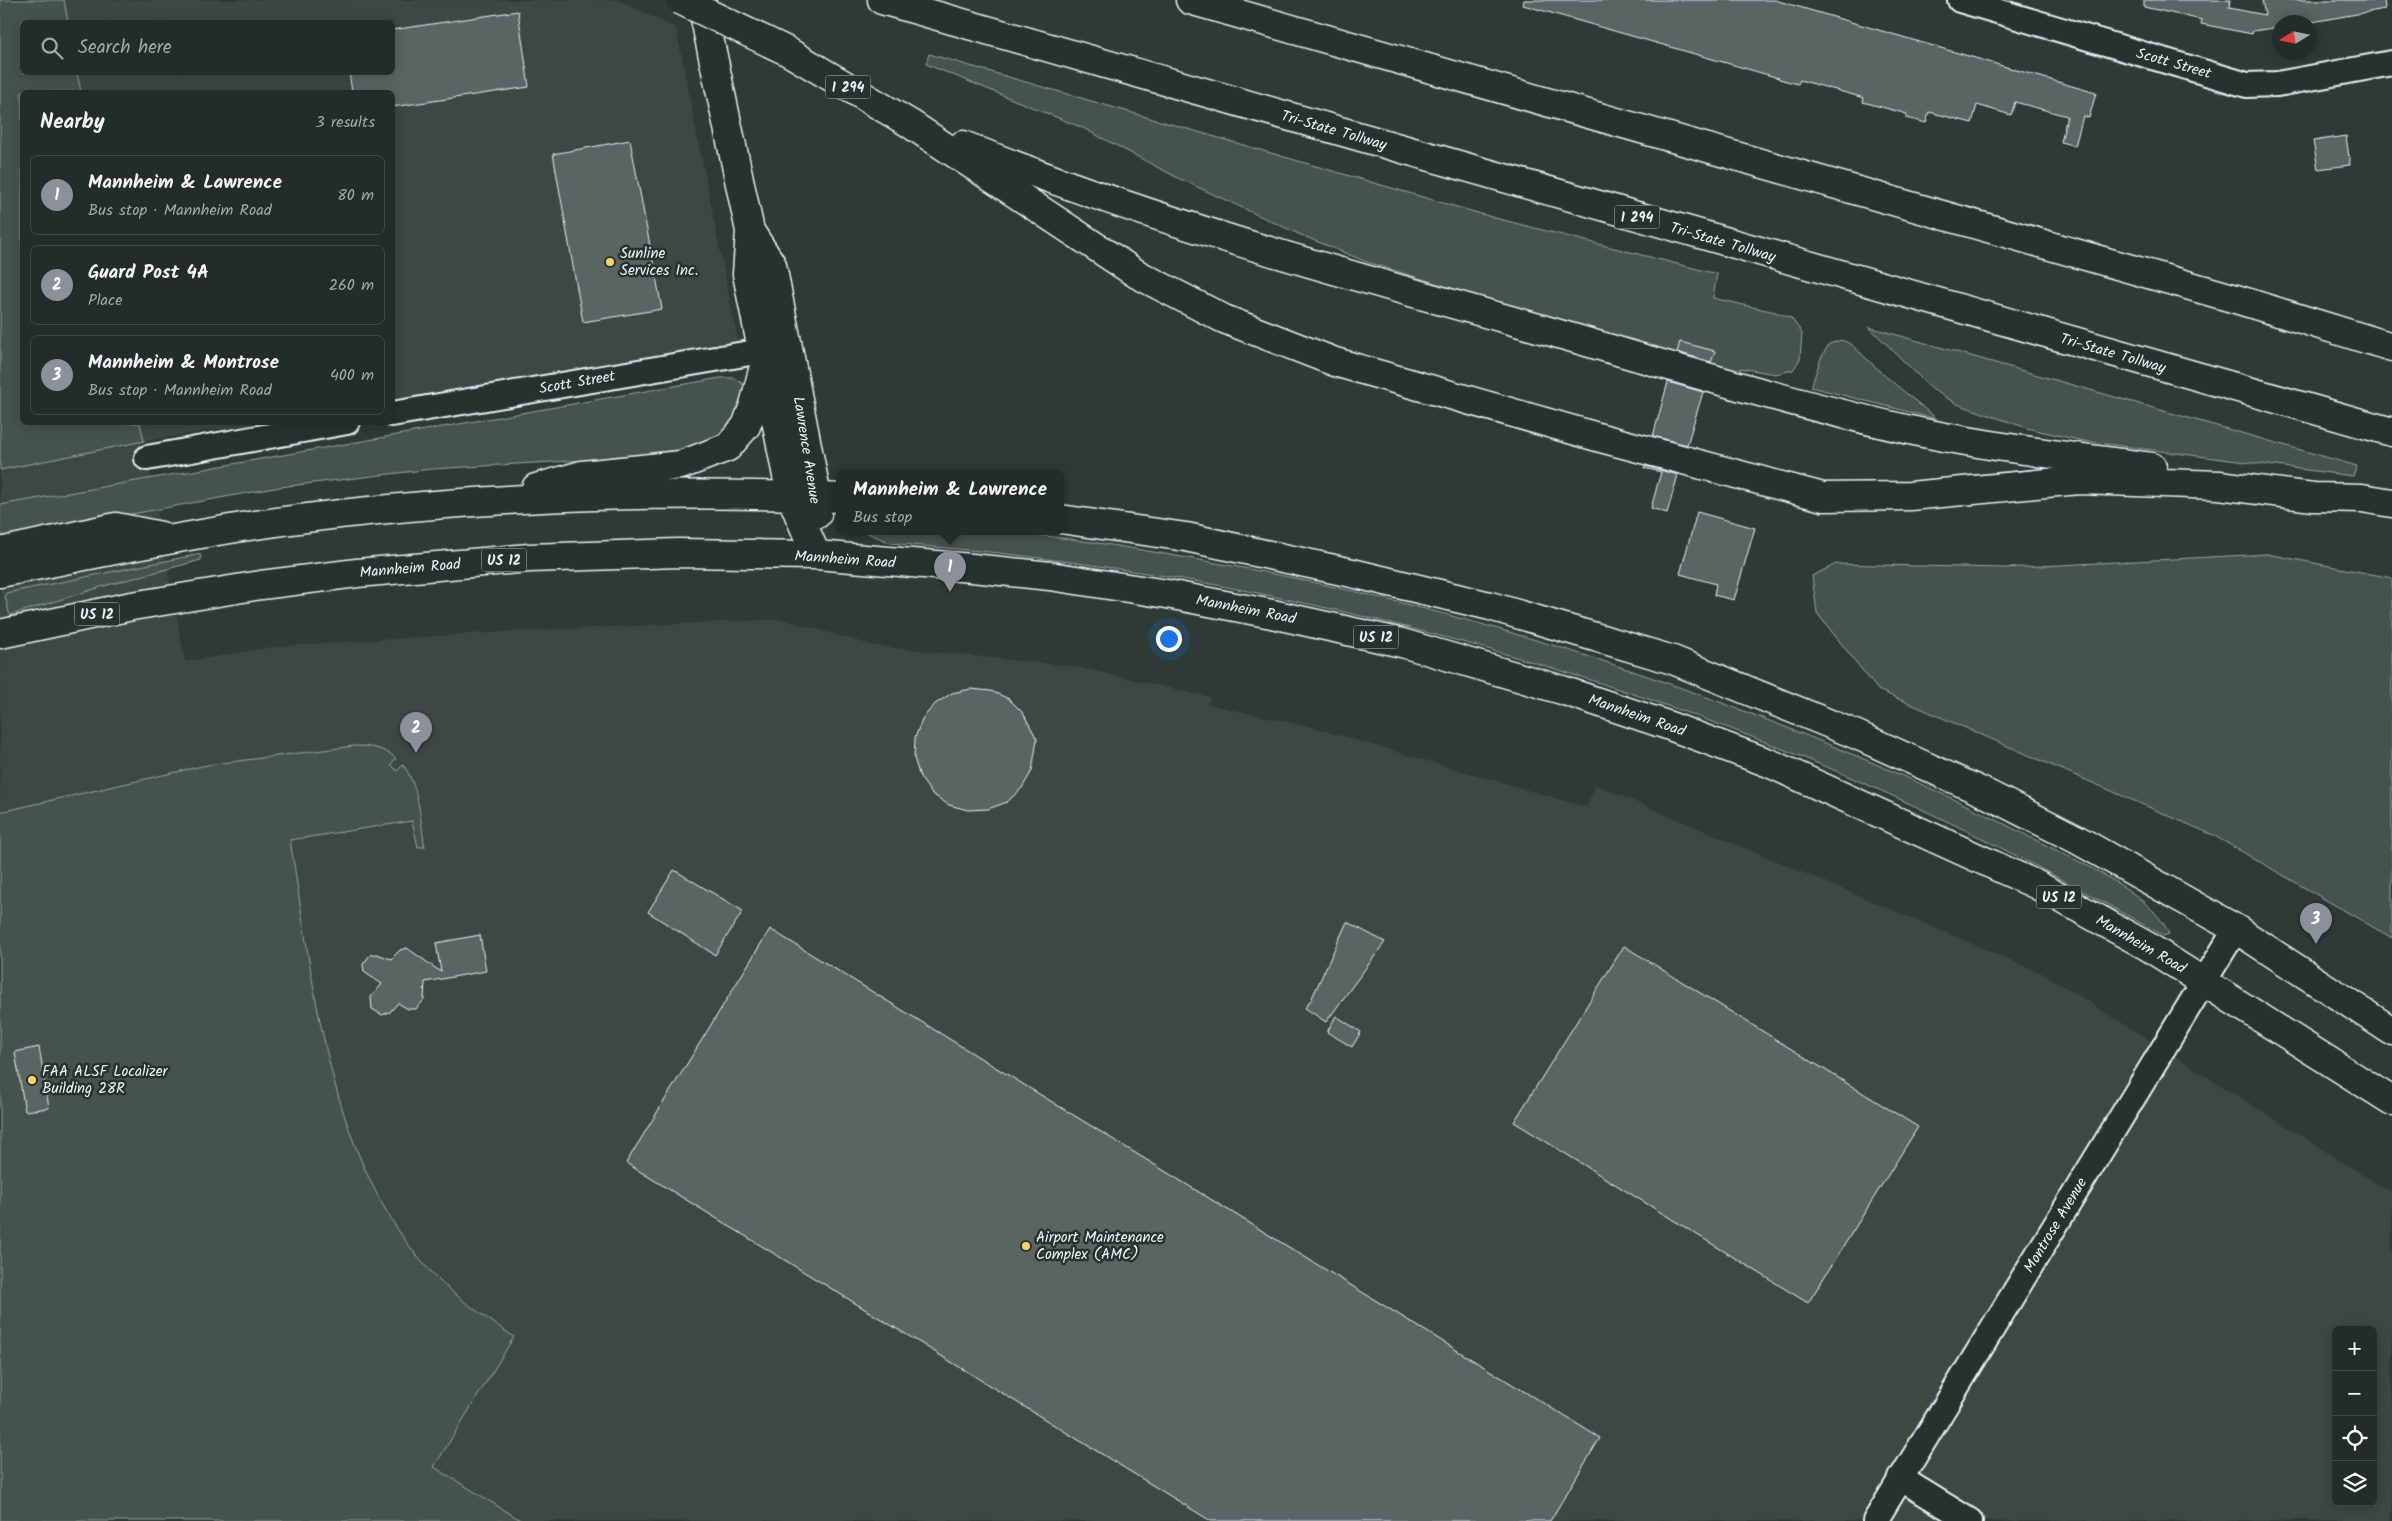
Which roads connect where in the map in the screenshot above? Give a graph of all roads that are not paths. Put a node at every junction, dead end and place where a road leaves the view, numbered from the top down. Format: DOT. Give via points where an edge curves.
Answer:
graph roads {
  1 [pos="680,0"];
  2 [pos="701,0"];
  3 [pos="882,0"];
  4 [pos="1190,0"];
  5 [pos="1960,0"];
  6 [pos="2392,63"];
  7 [pos="908,123"];
  8 [pos="750,231"];
  9 [pos="2392,347"];
  10 [pos="763,357"];
  11 [pos="395,414"];
  12 [pos="331,425"];
  13 [pos="2392,432"];
  14 [pos="147,458"];
  15 [pos="816,497"];
  16 [pos="2362,498"];
  17 [pos="498,500"];
  18 [pos="2392,503"];
  19 [pos="1064,520"];
  20 [pos="175,539"];
  21 [pos="0,552"];
  22 [pos="816,555"];
  23 [pos="0,573"];
  24 [pos="0,634"];
  25 [pos="2236,929"];
  26 [pos="2203,980"];
  27 [pos="2392,1031"];
  28 [pos="2392,1101"];
  29 [pos="1900,1478"];
  30 [pos="1875,1521"];
  31 [pos="1970,1521"];
  1 -- 7 [label="main road, I 294, bridge" via="787,51"];
  2 -- 8 [label="main road, Lawrence Avenue"];
  3 -- 13 [label="main road, Tri-State Tollway / I 294"];
  4 -- 9 [label="main road" via="2236,299"];
  5 -- 6 [label="street, Scott Street" via="2247,85 2277,84"];
  7 -- 16 [label="main road, I 294" via="1105,200 1206,233 1830,409 1920,432 2194,472 2319,484"];
  7 -- 16 [label="main road, I 294" via="1137,274 1224,319 1335,362 1809,494 1823,497 1910,496 2079,480 2219,486 2314,498"];
  8 -- 10 [label="main road, Lawrence Avenue" via="747,274"];
  8 -- 15 [label="main road, Lawrence Avenue" via="772,265"];
  10 -- 11 [label="street, Scott Street"];
  10 -- 15 [label="main road, Lawrence Avenue"];
  10 -- 17 [label="main road" via="754,404 746,426 728,448 681,466 582,475"];
  12 -- 14 [label="street"];
  15 -- 17 [label="main road" via="707,494"];
  15 -- 22 [label="main road, Lawrence Avenue"];
  16 -- 18 [label="main road, I 294"];
  17 -- 20 [label="main road" via="360,512"];
  19 -- 25 [label="main road" via="1186,537 1352,573 1490,606 1673,660 1857,735 1987,794 2078,840"];
  20 -- 21 [label="main road" via="116,528"];
  20 -- 23 [label="main road"];
  22 -- 24 [label="main road, Mannheim Road / US 12" via="678,553 529,558 394,569 252,586 132,606"];
  22 -- 26 [label="main road, Mannheim Road / US 12" via="1050,576 1167,594 1402,643 1562,690 1769,763 1900,822 2037,885"];
  25 -- 26 [label="street, Montrose Avenue"];
  25 -- 27 [label="main road"];
  26 -- 28 [label="main road, Mannheim Road / US 12"];
  26 -- 29 [label="street, Montrose Avenue"];
  29 -- 30 [label="street, Montrose Avenue"];
  29 -- 31 [label="street"];
}
